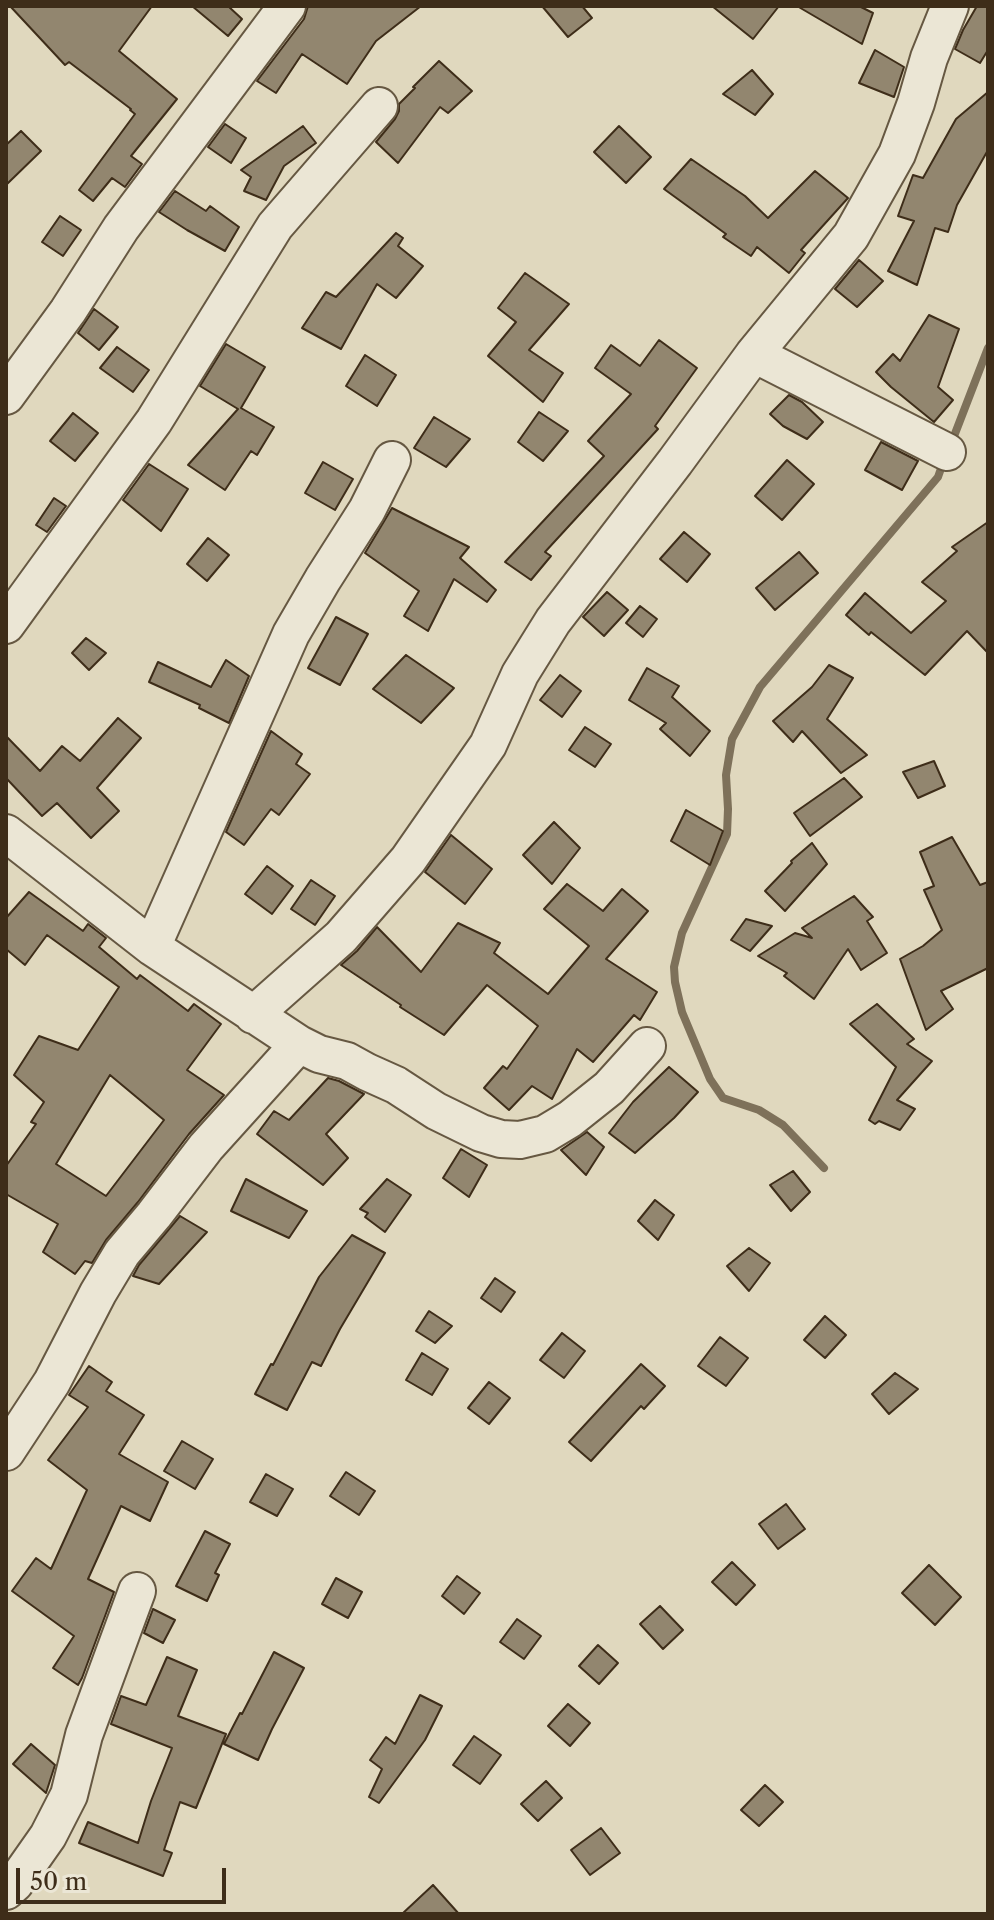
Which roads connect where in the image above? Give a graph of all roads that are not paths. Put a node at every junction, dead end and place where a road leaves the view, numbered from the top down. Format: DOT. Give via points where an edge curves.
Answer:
graph roads {
  1 [pos="287,6"];
  2 [pos="950,6"];
  3 [pos="379,106"];
  4 [pos="754,354"];
  5 [pos="6,396"];
  6 [pos="947,452"];
  7 [pos="392,460"];
  8 [pos="6,625"];
  9 [pos="6,833"];
  10 [pos="152,947"];
  11 [pos="253,1015"];
  12 [pos="299,1044"];
  13 [pos="647,1046"];
  14 [pos="6,1452"];
  15 [pos="137,1591"];
  16 [pos="6,1891"];
  1 -- 5 [label="street" via="121,228"];
  2 -- 4 [label="street" via="897,154 851,236"];
  3 -- 8 [label="street" via="275,226 154,421"];
  4 -- 6 [label="street"];
  4 -- 11 [label="street" via="553,621 520,674 488,745 408,860 341,937"];
  7 -- 10 [label="street" via="291,634"];
  9 -- 10 [label="street"];
  10 -- 11 [label="street"];
  11 -- 12 [label="street"];
  12 -- 13 [label="street" via="347,1061 481,1133 520,1140 545,1134 570,1119 609,1088"];
  12 -- 14 [label="street" via="206,1147 122,1253 52,1382"];
  15 -- 16 [label="street" via="84,1735 69,1795 48,1836"];
}
